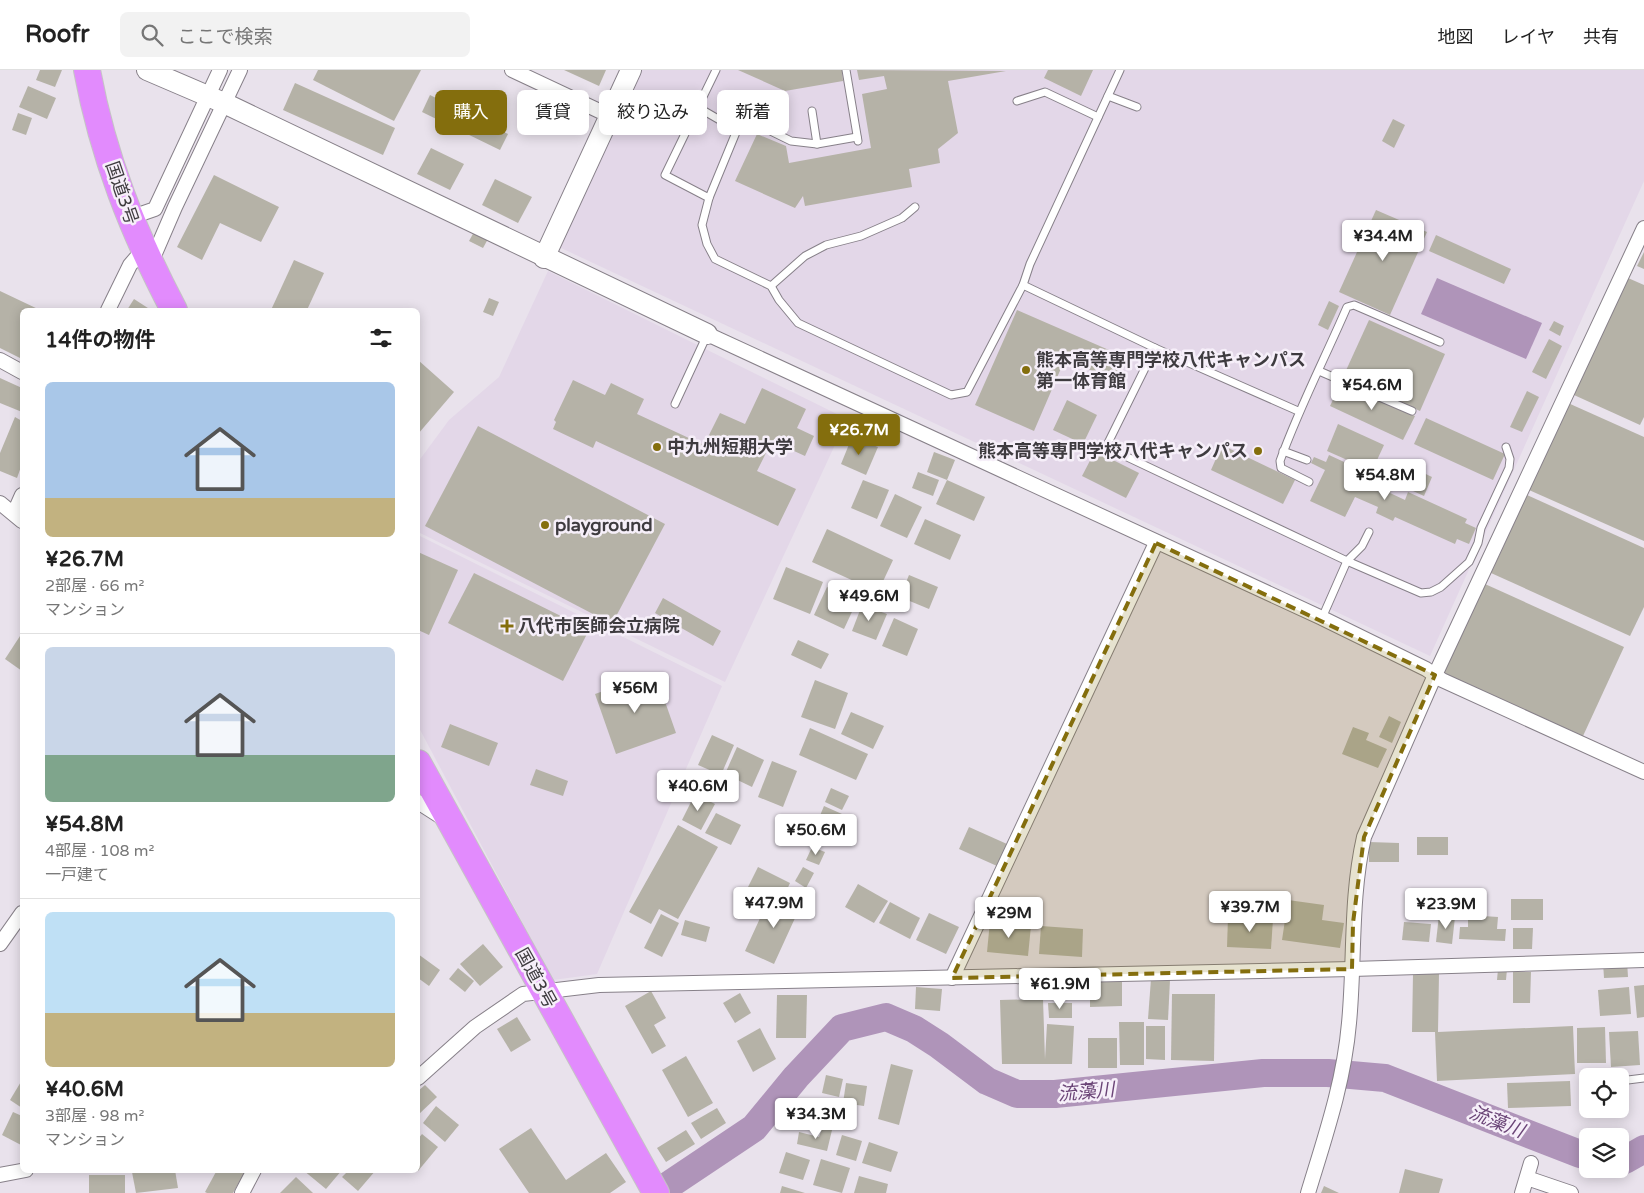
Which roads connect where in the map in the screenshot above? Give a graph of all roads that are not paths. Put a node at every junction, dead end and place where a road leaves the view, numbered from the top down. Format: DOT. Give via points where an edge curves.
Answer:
graph roads {
  1 [pos="87,70"];
  2 [pos="147,70"];
  3 [pos="220,70"];
  4 [pos="240,70"];
  5 [pos="512,70"];
  6 [pos="631,70"];
  7 [pos="716,70"];
  8 [pos="846,70"];
  9 [pos="1120,70"];
  10 [pos="622,90"];
  11 [pos="707,90"];
  12 [pos="1108,96"];
  13 [pos="216,100"];
  14 [pos="1017,101"];
  15 [pos="1137,107"];
  16 [pos="599,111"];
  17 [pos="812,111"];
  18 [pos="1098,117"];
  19 [pos="601,135"];
  20 [pos="685,135"];
  21 [pos="735,135"];
  22 [pos="779,135"];
  23 [pos="817,144"];
  24 [pos="709,198"];
  25 [pos="175,206"];
  26 [pos="915,207"];
  27 [pos="155,209"];
  28 [pos="129,218"];
  29 [pos="1644,228"];
  30 [pos="147,258"];
  31 [pos="544,258"];
  32 [pos="1023,285"];
  33 [pos="771,286"];
  34 [pos="109,308"];
  35 [pos="173,308"];
  36 [pos="707,334"];
  37 [pos="1440,342"];
  38 [pos="1155,348"];
  39 [pos="0,360"];
  40 [pos="20,371"];
  41 [pos="1319,371"];
  42 [pos="675,404"];
  43 [pos="1298,411"];
  44 [pos="1412,411"];
  45 [pos="1506,447"];
  46 [pos="1283,451"];
  47 [pos="1307,460"];
  48 [pos="1309,482"];
  49 [pos="0,503"];
  50 [pos="18,517"];
  51 [pos="1369,532"];
  52 [pos="1156,543"];
  53 [pos="1347,560"];
  54 [pos="1322,618"];
  55 [pos="1435,675"];
  56 [pos="420,767"];
  57 [pos="1644,772"];
  58 [pos="420,803"];
  59 [pos="450,822"];
  60 [pos="20,916"];
  61 [pos="0,944"];
  62 [pos="1644,960"];
  63 [pos="1352,969"];
  64 [pos="952,978"];
  65 [pos="544,992"];
  66 [pos="420,1076"];
  67 [pos="1644,1078"];
  68 [pos="1629,1080"];
  69 [pos="1531,1163"];
  70 [pos="20,1171"];
  71 [pos="252,1173"];
  72 [pos="0,1175"];
  73 [pos="1527,1178"];
  74 [pos="652,1186"];
  75 [pos="242,1193"];
  76 [pos="1308,1193"];
  77 [pos="1522,1193"];
  78 [pos="1572,1193"];
  1 -- 28 [label="highway, 国道3号" via="95,114"];
  2 -- 13 [label="street"];
  3 -- 13 [label="street"];
  4 -- 13 [label="street"];
  5 -- 16 [label="street"];
  6 -- 10 [label="street"];
  7 -- 11 [label="lane"];
  8 -- 23 [label="lane" via="857,139"];
  9 -- 12 [label="lane"];
  12 -- 15 [label="lane"];
  12 -- 18 [label="lane"];
  13 -- 25 [label="street"];
  13 -- 27 [label="street"];
  13 -- 31 [label="street"];
  14 -- 18 [label="lane" via="1045,92"];
  17 -- 23 [label="lane"];
  18 -- 32 [label="lane"];
  19 -- 31 [label="street"];
  20 -- 24 [label="lane" via="665,175"];
  21 -- 24 [label="lane"];
  22 -- 23 [label="lane" via="791,141"];
  24 -- 33 [label="lane" via="702,225 715,259"];
  25 -- 27 [label="street"];
  25 -- 30 [label="street"];
  26 -- 33 [label="lane" via="902,218 861,236 826,245 805,256"];
  27 -- 28 [label="street"];
  28 -- 30 [label="highway, 国道3号"];
  29 -- 55 [label="street"];
  30 -- 34 [label="street" via="130,264"];
  30 -- 35 [label="highway, 国道3号"];
  31 -- 36 [label="street"];
  32 -- 33 [label="lane" via="968,392 951,395 798,323"];
  32 -- 38 [label="lane"];
  36 -- 42 [label="lane"];
  36 -- 52 [label="street"];
  37 -- 41 [label="lane" via="1354,304 1347,307"];
  38 -- 43 [label="lane"];
  38 -- 53 [label="lane" via="1106,447"];
  39 -- 40 [label="street"];
  41 -- 43 [label="lane"];
  41 -- 44 [label="lane"];
  43 -- 46 [label="lane"];
  45 -- 53 [label="lane" via="1509,468 1481,528 1478,543 1469,562 1441,587 1421,593"];
  46 -- 47 [label="lane"];
  46 -- 48 [label="lane" via="1281,468"];
  49 -- 50 [label="street"];
  51 -- 53 [label="lane" via="1362,546"];
  52 -- 54 [label="street"];
  52 -- 64 [label="street"];
  53 -- 54 [label="lane"];
  54 -- 55 [label="street"];
  55 -- 57 [label="street"];
  55 -- 63 [label="street" via="1364,837 1358,862"];
  56 -- 59 [label="highway, 国道3号"];
  58 -- 59 [label="street"];
  59 -- 65 [label="highway, 国道3号"];
  60 -- 61 [label="street"];
  62 -- 63 [label="street"];
  63 -- 64 [label="street"];
  63 -- 76 [label="street" via="1344,1070"];
  64 -- 65 [label="street" via="599,985"];
  65 -- 66 [label="street" via="523,994 475,1027"];
  65 -- 74 [label="highway, 国道3号"];
  67 -- 68 [label="lane"];
  69 -- 73 [label="street"];
  70 -- 72 [label="street"];
  71 -- 75 [label="street"];
  73 -- 77 [label="street"];
  73 -- 78 [label="street"];
}
